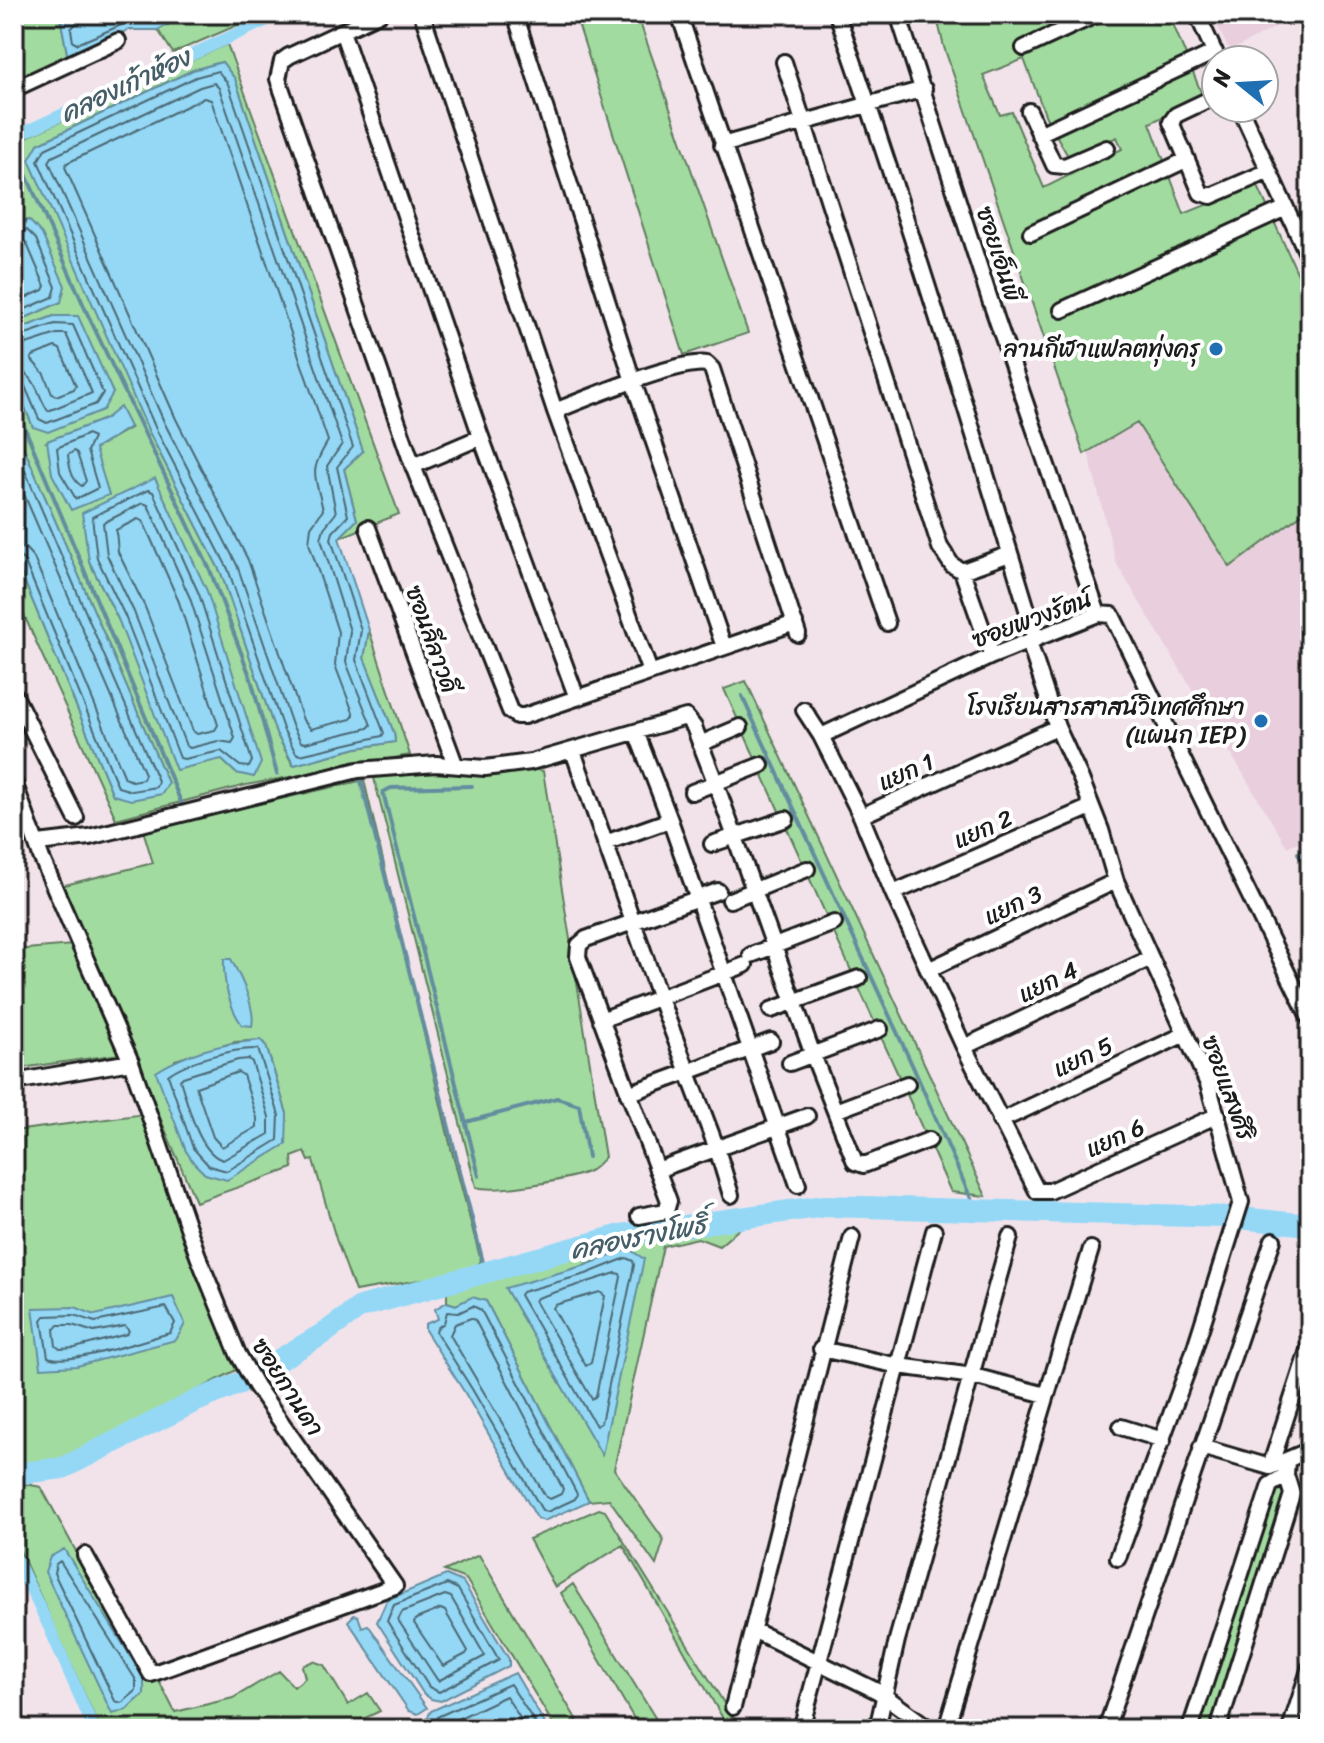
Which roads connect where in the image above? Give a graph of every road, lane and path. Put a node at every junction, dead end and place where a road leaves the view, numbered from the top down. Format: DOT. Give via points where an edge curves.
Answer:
graph roads {
  1 [pos="379,14"];
  2 [pos="422,14"];
  3 [pos="515,14"];
  4 [pos="679,14"];
  5 [pos="837,14"];
  6 [pos="898,14"];
  7 [pos="1098,14"];
  8 [pos="1197,14"];
  9 [pos="342,31"];
  10 [pos="118,41"];
  11 [pos="1211,44"];
  12 [pos="1024,48"];
  13 [pos="784,62"];
  14 [pos="1200,63"];
  15 [pos="14,89"];
  16 [pos="924,89"];
  17 [pos="1200,104"];
  18 [pos="869,106"];
  19 [pos="1029,111"];
  20 [pos="803,123"];
  21 [pos="1247,124"];
  22 [pos="1039,134"];
  23 [pos="722,145"];
  24 [pos="1107,148"];
  25 [pos="1186,160"];
  26 [pos="1269,171"];
  27 [pos="1286,208"];
  28 [pos="1031,233"];
  29 [pos="1310,260"];
  30 [pos="1062,310"];
  31 [pos="633,381"];
  32 [pos="555,411"];
  33 [pos="481,437"];
  34 [pos="413,466"];
  35 [pos="368,528"];
  36 [pos="1010,554"];
  37 [pos="962,571"];
  38 [pos="1098,614"];
  39 [pos="887,623"];
  40 [pos="1033,640"];
  41 [pos="724,647"];
  42 [pos="992,656"];
  43 [pos="650,672"];
  44 [pos="14,694"];
  45 [pos="577,698"];
  46 [pos="804,710"];
  47 [pos="740,727"];
  48 [pos="1057,727"];
  49 [pos="636,732"];
  50 [pos="821,736"];
  51 [pos="700,744"];
  52 [pos="573,751"];
  53 [pos="455,764"];
  54 [pos="761,765"];
  55 [pos="14,782"];
  56 [pos="716,784"];
  57 [pos="692,792"];
  58 [pos="1091,807"];
  59 [pos="861,816"];
  60 [pos="76,818"];
  61 [pos="786,819"];
  62 [pos="670,820"];
  63 [pos="735,837"];
  64 [pos="38,843"];
  65 [pos="605,843"];
  66 [pos="712,844"];
  67 [pos="807,869"];
  68 [pos="1116,881"];
  69 [pos="754,892"];
  70 [pos="893,893"];
  71 [pos="697,898"];
  72 [pos="633,922"];
  73 [pos="834,923"];
  74 [pos="775,946"];
  75 [pos="1151,958"];
  76 [pos="928,970"];
  77 [pos="723,973"];
  78 [pos="859,978"];
  79 [pos="659,996"];
  80 [pos="795,1002"];
  81 [pos="771,1010"];
  82 [pos="1310,1019"];
  83 [pos="601,1020"];
  84 [pos="880,1029"];
  85 [pos="1185,1034"];
  86 [pos="771,1041"];
  87 [pos="964,1047"];
  88 [pos="751,1049"];
  89 [pos="813,1055"];
  90 [pos="131,1062"];
  91 [pos="790,1063"];
  92 [pos="688,1071"];
  93 [pos="14,1082"];
  94 [pos="907,1084"];
  95 [pos="628,1094"];
  96 [pos="835,1111"];
  97 [pos="1218,1115"];
  98 [pos="807,1116"];
  99 [pos="1000,1121"];
  100 [pos="779,1127"];
  101 [pos="929,1140"];
  102 [pos="717,1149"];
  103 [pos="657,1170"];
  104 [pos="798,1185"];
  105 [pos="731,1195"];
  106 [pos="639,1216"];
  107 [pos="934,1231"];
  108 [pos="852,1237"];
  109 [pos="1010,1237"];
  110 [pos="1273,1240"];
  111 [pos="1091,1249"];
  112 [pos="1310,1344"];
  113 [pos="821,1349"];
  114 [pos="899,1366"];
  115 [pos="973,1376"];
  116 [pos="1046,1395"];
  117 [pos="1121,1427"];
  118 [pos="1163,1440"];
  119 [pos="1201,1447"];
  120 [pos="1310,1450"];
  121 [pos="1270,1467"];
  122 [pos="1286,1467"];
  123 [pos="85,1555"];
  124 [pos="1118,1558"];
  125 [pos="753,1630"];
  126 [pos="819,1660"];
  127 [pos="1310,1667"];
  128 [pos="883,1695"];
  129 [pos="733,1707"];
  130 [pos="801,1729"];
  131 [pos="877,1729"];
  132 [pos="930,1729"];
  133 [pos="946,1729"];
  134 [pos="1106,1729"];
  135 [pos="1190,1729"];
  136 [pos="1218,1729"];
  137 [pos="1290,1729"];
  1 -- 9 [label="street"];
  2 -- 32 [label="street"];
  3 -- 31 [label="street"];
  4 -- 23 [label="street"];
  5 -- 18 [label="street, ซอยแสงศิริ"];
  6 -- 16 [label="street, ซอยเอ็นพี"];
  7 -- 12 [label="street"];
  8 -- 11 [label="street"];
  9 -- 33 [label="street"];
  9 -- 34 [label="street" via="282,61 278,79"];
  10 -- 15 [label="street"];
  13 -- 20 [label="street"];
  14 -- 22 [label="street"];
  16 -- 18 [label="street"];
  16 -- 38 [label="street, ซอยเอ็นพี"];
  17 -- 25 [label="street" via="1171,122"];
  18 -- 20 [label="street"];
  18 -- 36 [label="street, ซอยแสงศิริ"];
  19 -- 22 [label="street"];
  20 -- 23 [label="street"];
  20 -- 37 [label="street" via="940,547"];
  21 -- 26 [label="street"];
  22 -- 24 [label="street" via="1054,165 1065,166"];
  23 -- 39 [label="street"];
  25 -- 26 [label="street" via="1201,193 1211,196"];
  25 -- 28 [label="street"];
  26 -- 27 [label="street"];
  27 -- 29 [label="street"];
  27 -- 30 [label="street"];
  31 -- 32 [label="street"];
  31 -- 41 [label="street"];
  31 -- 41 [label="street" via="692,364 712,369 797,629"];
  32 -- 43 [label="street"];
  33 -- 34 [label="street"];
  33 -- 45 [label="street"];
  34 -- 45 [label="street" via="510,711 524,716"];
  35 -- 53 [label="street, ซอนลีลาวดี"];
  36 -- 37 [label="street"];
  36 -- 40 [label="street, ซอยแสงศิริ"];
  37 -- 42 [label="street"];
  38 -- 40 [label="street, ซอยพวงรัตน์"];
  38 -- 82 [label="street, ซอยพวงรัตน์" via="1114,619"];
  40 -- 42 [label="street, ซอยพวงรัตน์"];
  40 -- 48 [label="street, ซอยแสงศิริ"];
  41 -- 43 [label="street"];
  42 -- 50 [label="street, ซอยพวงรัตน์"];
  43 -- 45 [label="street"];
  44 -- 60 [label="street"];
  46 -- 50 [label="street"];
  47 -- 51 [label="street"];
  48 -- 58 [label="street, ซอยแสงศิริ"];
  48 -- 59 [label="street, แยก 1"];
  49 -- 51 [label="street" via="686,717"];
  49 -- 52 [label="street"];
  49 -- 62 [label="street"];
  50 -- 59 [label="street"];
  51 -- 56 [label="street"];
  52 -- 53 [label="street" via="485,768"];
  52 -- 65 [label="street"];
  53 -- 64 [label="street" via="358,770 89,837"];
  54 -- 56 [label="street"];
  55 -- 64 [label="street, ซอยกานดา"];
  56 -- 57 [label="street"];
  56 -- 63 [label="street"];
  58 -- 68 [label="street, ซอยแสงศิริ"];
  58 -- 70 [label="street, แยก 2"];
  59 -- 70 [label="street"];
  61 -- 63 [label="street"];
  62 -- 65 [label="street"];
  62 -- 71 [label="street"];
  63 -- 66 [label="street"];
  63 -- 69 [label="street"];
  64 -- 90 [label="street, ซอยกานดา"];
  65 -- 72 [label="street"];
  67 -- 69 [label="street"];
  68 -- 75 [label="street, ซอยแสงศิริ"];
  68 -- 76 [label="street, แยก 3"];
  69 -- 71 [label="street"];
  69 -- 74 [label="street"];
  70 -- 76 [label="street"];
  71 -- 72 [label="street"];
  71 -- 77 [label="street"];
  72 -- 79 [label="street"];
  72 -- 83 [label="street" via="579,945 578,957"];
  73 -- 74 [label="street"];
  74 -- 77 [label="street"];
  74 -- 80 [label="street"];
  75 -- 85 [label="street, ซอยแสงศิริ"];
  75 -- 87 [label="street, แยก 4"];
  76 -- 87 [label="street"];
  77 -- 79 [label="street"];
  77 -- 88 [label="street"];
  78 -- 80 [label="street"];
  79 -- 83 [label="street"];
  79 -- 92 [label="street"];
  80 -- 81 [label="street"];
  80 -- 89 [label="street"];
  83 -- 95 [label="street"];
  84 -- 89 [label="street"];
  85 -- 97 [label="street, ซอยแสงศิริ"];
  85 -- 99 [label="street, แยก 5"];
  86 -- 88 [label="street"];
  87 -- 99 [label="street"];
  88 -- 92 [label="street"];
  88 -- 100 [label="street"];
  89 -- 91 [label="street"];
  89 -- 96 [label="street"];
  90 -- 93 [label="street"];
  90 -- 123 [label="street, ซอยกานดา" via="238,1354 395,1586 151,1674"];
  92 -- 95 [label="street"];
  92 -- 102 [label="street"];
  94 -- 96 [label="street"];
  95 -- 103 [label="street"];
  96 -- 101 [label="street" via="860,1165"];
  97 -- 99 [label="street, แยก 6" via="1043,1193 1031,1184"];
  97 -- 118 [label="street, ซอยแสงศิริ" via="1241,1202"];
  98 -- 100 [label="street"];
  100 -- 102 [label="street"];
  100 -- 104 [label="street"];
  102 -- 103 [label="street"];
  102 -- 105 [label="street"];
  103 -- 106 [label="street" via="668,1208"];
  107 -- 114 [label="street"];
  108 -- 113 [label="street"];
  109 -- 115 [label="street"];
  110 -- 119 [label="street"];
  111 -- 116 [label="street"];
  112 -- 121 [label="street"];
  113 -- 114 [label="street"];
  113 -- 125 [label="street"];
  114 -- 115 [label="street"];
  114 -- 126 [label="street"];
  115 -- 116 [label="street"];
  115 -- 128 [label="street"];
  116 -- 133 [label="street"];
  117 -- 118 [label="street"];
  118 -- 124 [label="street, ซอยแสงศิริ"];
  119 -- 121 [label="street"];
  119 -- 134 [label="street"];
  120 -- 122 [label="street"];
  121 -- 122 [label="street"];
  122 -- 135 [label="street" via="1270,1485"];
  122 -- 136 [label="street" via="1292,1494"];
  125 -- 126 [label="street"];
  125 -- 129 [label="street"];
  126 -- 128 [label="street"];
  126 -- 130 [label="street"];
  127 -- 137 [label="street"];
  128 -- 131 [label="street"];
  128 -- 132 [label="street"];
}
